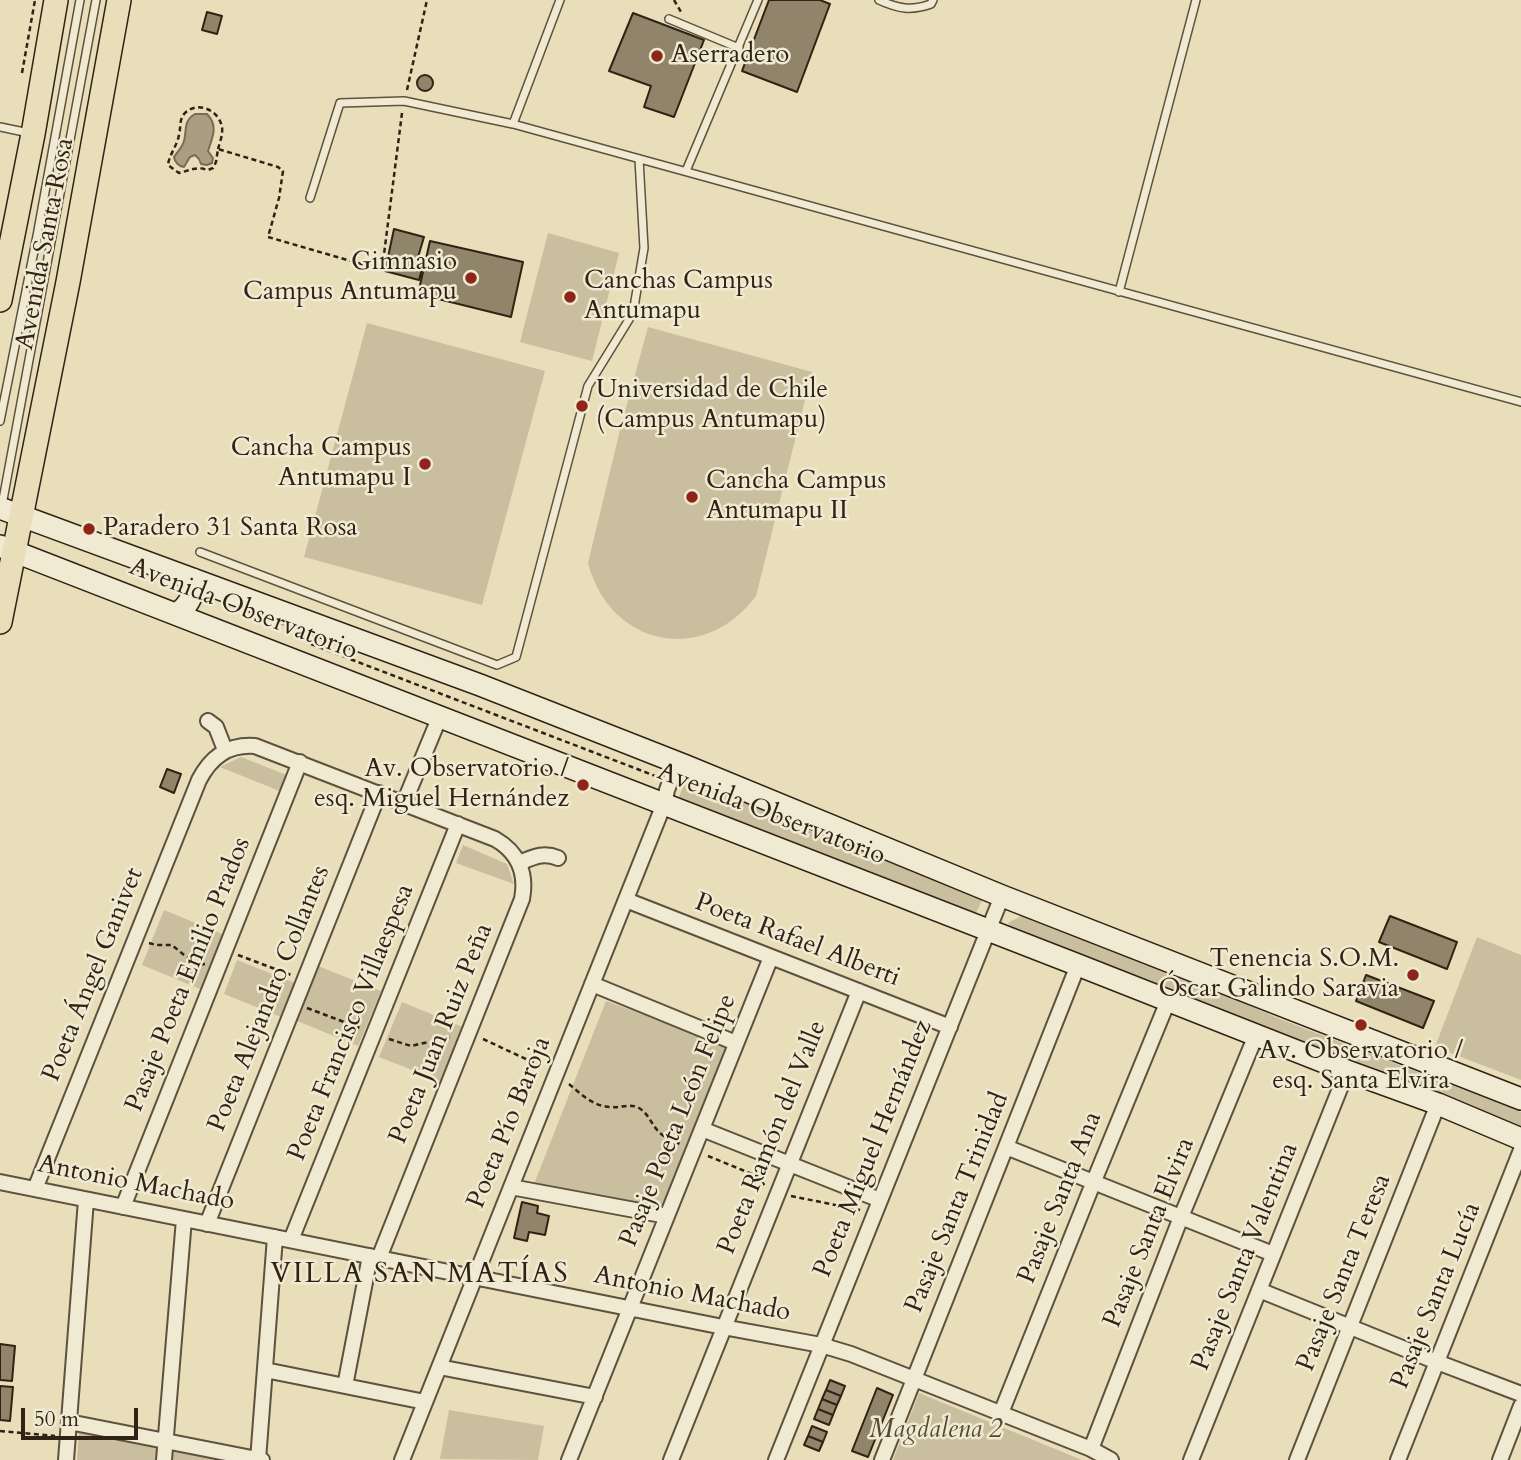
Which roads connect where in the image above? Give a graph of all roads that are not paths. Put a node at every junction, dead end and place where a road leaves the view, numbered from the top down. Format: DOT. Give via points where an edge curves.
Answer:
graph roads {
  1 [pos="56,0"];
  2 [pos="80,0"];
  3 [pos="96,0"];
  4 [pos="119,0"];
  5 [pos="561,0"];
  6 [pos="758,0"];
  7 [pos="879,0"];
  8 [pos="933,0"];
  9 [pos="1196,0"];
  10 [pos="669,19"];
  11 [pos="739,48"];
  12 [pos="513,124"];
  13 [pos="0,127"];
  14 [pos="33,134"];
  15 [pos="639,159"];
  16 [pos="686,171"];
  17 [pos="310,198"];
  18 [pos="1119,292"];
  19 [pos="0,300"];
  20 [pos="1521,402"];
  21 [pos="0,421"];
  22 [pos="6,511"];
  23 [pos="7,549"];
  24 [pos="200,552"];
  25 [pos="193,579"];
  26 [pos="177,614"];
  27 [pos="0,622"];
  28 [pos="440,716"];
  29 [pos="208,721"];
  30 [pos="225,750"];
  31 [pos="300,762"];
  32 [pos="681,765"];
  33 [pos="379,793"];
  34 [pos="404,803"];
  35 [pos="664,804"];
  36 [pos="458,824"];
  37 [pos="558,858"];
  38 [pos="519,863"];
  39 [pos="1002,896"];
  40 [pos="626,900"];
  41 [pos="988,930"];
  42 [pos="771,957"];
  43 [pos="1078,965"];
  44 [pos="592,984"];
  45 [pos="859,991"];
  46 [pos="1168,1001"];
  47 [pos="950,1027"];
  48 [pos="1256,1035"];
  49 [pos="736,1043"];
  50 [pos="1347,1071"];
  51 [pos="1521,1099"];
  52 [pos="1438,1104"];
  53 [pos="702,1129"];
  54 [pos="1521,1139"];
  55 [pos="1006,1147"];
  56 [pos="1521,1150"];
  57 [pos="789,1164"];
  58 [pos="1094,1181"];
  59 [pos="0,1182"];
  60 [pos="511,1187"];
  61 [pos="35,1189"];
  62 [pos="86,1200"];
  63 [pos="880,1200"];
  64 [pos="123,1207"];
  65 [pos="667,1216"];
  66 [pos="1181,1217"];
  67 [pos="184,1219"];
  68 [pos="207,1224"];
  69 [pos="275,1237"];
  70 [pos="291,1240"];
  71 [pos="1273,1254"];
  72 [pos="374,1257"];
  73 [pos="475,1277"];
  74 [pos="1259,1290"];
  75 [pos="630,1309"];
  76 [pos="723,1327"];
  77 [pos="1350,1327"];
  78 [pos="821,1345"];
  79 [pos="1437,1362"];
  80 [pos="439,1367"];
  81 [pos="265,1370"];
  82 [pos="914,1379"];
  83 [pos="345,1386"];
  84 [pos="1521,1394"];
  85 [pos="595,1397"];
  86 [pos="425,1402"];
  87 [pos="1521,1406"];
  88 [pos="1001,1413"];
  89 [pos="68,1430"];
  90 [pos="165,1441"];
  91 [pos="1091,1449"];
  92 [pos="66,1460"];
  93 [pos="164,1460"];
  94 [pos="259,1460"];
  95 [pos="402,1460"];
  96 [pos="569,1460"];
  97 [pos="671,1460"];
  98 [pos="776,1460"];
  99 [pos="882,1460"];
  100 [pos="1111,1460"];
  101 [pos="1191,1460"];
  102 [pos="1297,1460"];
  103 [pos="1398,1460"];
  104 [pos="1500,1460"];
  1 -- 14 [label="main road, Avenida Santa Rosa"];
  2 -- 21 [label="lane"];
  3 -- 22 [label="lane"];
  4 -- 22 [label="main road, Avenida Santa Rosa" via="68,282"];
  5 -- 12 [label="lane"];
  6 -- 11 [label="lane"];
  7 -- 8 [label="lane" via="916,9"];
  9 -- 18 [label="lane"];
  10 -- 11 [label="lane"];
  11 -- 16 [label="lane"];
  12 -- 15 [label="lane"];
  12 -- 17 [label="lane" via="404,101 340,103"];
  13 -- 14 [label="lane"];
  14 -- 19 [label="main road, Avenida Santa Rosa"];
  15 -- 16 [label="lane"];
  15 -- 24 [label="lane" via="644,248 633,313 588,386 516,657 497,665"];
  16 -- 18 [label="lane"];
  18 -- 20 [label="lane"];
  22 -- 23 [label="main road, Avenida Santa Rosa"];
  22 -- 25 [label="main road, Avenida Observatorio"];
  23 -- 26 [label="main road, Avenida Observatorio"];
  23 -- 27 [label="main road, Avenida Santa Rosa"];
  25 -- 26 [label="main road" via="192,598"];
  25 -- 32 [label="main road, Avenida Observatorio"];
  26 -- 28 [label="main road, Avenida Observatorio"];
  28 -- 34 [label="street"];
  28 -- 35 [label="main road, Avenida Observatorio"];
  29 -- 30 [label="street" via="216,727"];
  30 -- 31 [label="street" via="255,746"];
  30 -- 61 [label="street, Poeta Ángel Ganivet" via="209,762 199,780"];
  31 -- 33 [label="street"];
  31 -- 64 [label="street, Pasaje Poeta Emilio Prados"];
  32 -- 35 [label="street, Poeta Pío Baroja" via="675,794"];
  32 -- 39 [label="main road, Avenida Observatorio"];
  33 -- 34 [label="street"];
  33 -- 68 [label="street, Poeta Alejandro Collantes"];
  34 -- 36 [label="street"];
  35 -- 40 [label="street, Poeta Pío Baroja"];
  35 -- 41 [label="main road, Avenida Observatorio"];
  36 -- 38 [label="street" via="504,844"];
  36 -- 70 [label="street, Poeta Francisco Villaespesa"];
  37 -- 38 [label="street" via="537,855"];
  38 -- 72 [label="street, Poeta Juan Ruiz Peña" via="524,879 522,899"];
  39 -- 41 [label="street, Poeta Miguel Hernández"];
  39 -- 51 [label="main road, Avenida Observatorio"];
  40 -- 42 [label="street, Poeta Rafael Alberti"];
  40 -- 44 [label="street, Poeta Pío Baroja"];
  41 -- 43 [label="main road, Avenida Observatorio"];
  41 -- 47 [label="street, Poeta Miguel Hernández"];
  42 -- 45 [label="street, Poeta Rafael Alberti"];
  42 -- 49 [label="street, Pasaje Poeta León Felipe"];
  43 -- 46 [label="main road, Avenida Observatorio"];
  43 -- 55 [label="street, Pasaje Santa Trinidad"];
  44 -- 49 [label="street"];
  44 -- 60 [label="street, Poeta Pío Baroja"];
  45 -- 47 [label="street, Poeta Rafael Alberti"];
  45 -- 57 [label="street, Poeta Ramón del Valle"];
  46 -- 48 [label="main road, Avenida Observatorio"];
  46 -- 58 [label="street, Pasaje Santa Ana"];
  47 -- 63 [label="street, Poeta Miguel Hernández"];
  48 -- 50 [label="main road, Avenida Observatorio"];
  48 -- 66 [label="street, Pasaje Santa Elvira"];
  49 -- 53 [label="street, Pasaje Poeta León Felipe"];
  50 -- 52 [label="main road, Avenida Observatorio"];
  50 -- 71 [label="street, Pasaje Santa Valentina"];
  52 -- 54 [label="main road, Avenida Observatorio"];
  52 -- 77 [label="street, Pasaje Santa Teresa"];
  53 -- 57 [label="street"];
  53 -- 65 [label="street, Pasaje Poeta León Felipe"];
  55 -- 58 [label="street"];
  55 -- 82 [label="street, Pasaje Santa Trinidad"];
  56 -- 79 [label="street, Pasaje Santa Lucía"];
  57 -- 63 [label="street"];
  57 -- 76 [label="street, Poeta Ramón del Valle"];
  58 -- 66 [label="street"];
  58 -- 88 [label="street, Pasaje Santa Ana"];
  59 -- 61 [label="street, Antonio Machado"];
  60 -- 65 [label="street"];
  60 -- 73 [label="street, Poeta Pío Baroja"];
  61 -- 62 [label="street, Antonio Machado"];
  62 -- 64 [label="street, Antonio Machado"];
  62 -- 89 [label="street"];
  63 -- 78 [label="street, Poeta Miguel Hernández"];
  64 -- 67 [label="street, Antonio Machado"];
  65 -- 75 [label="street, Pasaje Poeta León Felipe"];
  66 -- 71 [label="street"];
  66 -- 91 [label="street, Pasaje Santa Elvira"];
  67 -- 68 [label="street, Antonio Machado"];
  67 -- 90 [label="street"];
  68 -- 69 [label="street, Antonio Machado"];
  69 -- 70 [label="street, Antonio Machado"];
  69 -- 81 [label="street"];
  70 -- 72 [label="street, Antonio Machado"];
  71 -- 74 [label="street, Pasaje Santa Valentina"];
  72 -- 73 [label="street, Antonio Machado"];
  72 -- 83 [label="street, Poeta Juan Ruiz Peña"];
  73 -- 75 [label="street, Antonio Machado"];
  73 -- 80 [label="street, Poeta Pío Baroja"];
  74 -- 77 [label="street"];
  74 -- 101 [label="street, Pasaje Santa Valentina"];
  75 -- 76 [label="street, Antonio Machado"];
  75 -- 85 [label="street, Pasaje Poeta León Felipe"];
  76 -- 78 [label="street, Antonio Machado"];
  76 -- 97 [label="street, Poeta Ramón del Valle"];
  77 -- 79 [label="street"];
  77 -- 102 [label="street, Pasaje Santa Teresa"];
  78 -- 82 [label="street, Antonio Machado"];
  78 -- 98 [label="street, Poeta Miguel Hernández"];
  79 -- 84 [label="street"];
  79 -- 103 [label="street, Pasaje Santa Lucía"];
  80 -- 85 [label="street"];
  80 -- 86 [label="street, Poeta Pío Baroja"];
  81 -- 83 [label="street"];
  81 -- 94 [label="street"];
  82 -- 88 [label="street, Antonio Machado"];
  82 -- 99 [label="street, Pasaje Santa Trinidad"];
  83 -- 86 [label="street"];
  85 -- 96 [label="street, Pasaje Poeta León Felipe"];
  86 -- 95 [label="street, Poeta Pío Baroja"];
  87 -- 104 [label="street"];
  88 -- 91 [label="street, Antonio Machado"];
  89 -- 90 [label="street"];
  89 -- 92 [label="street"];
  90 -- 93 [label="street"];
  90 -- 94 [label="street"];
  91 -- 100 [label="street, Antonio Machado"];
}
